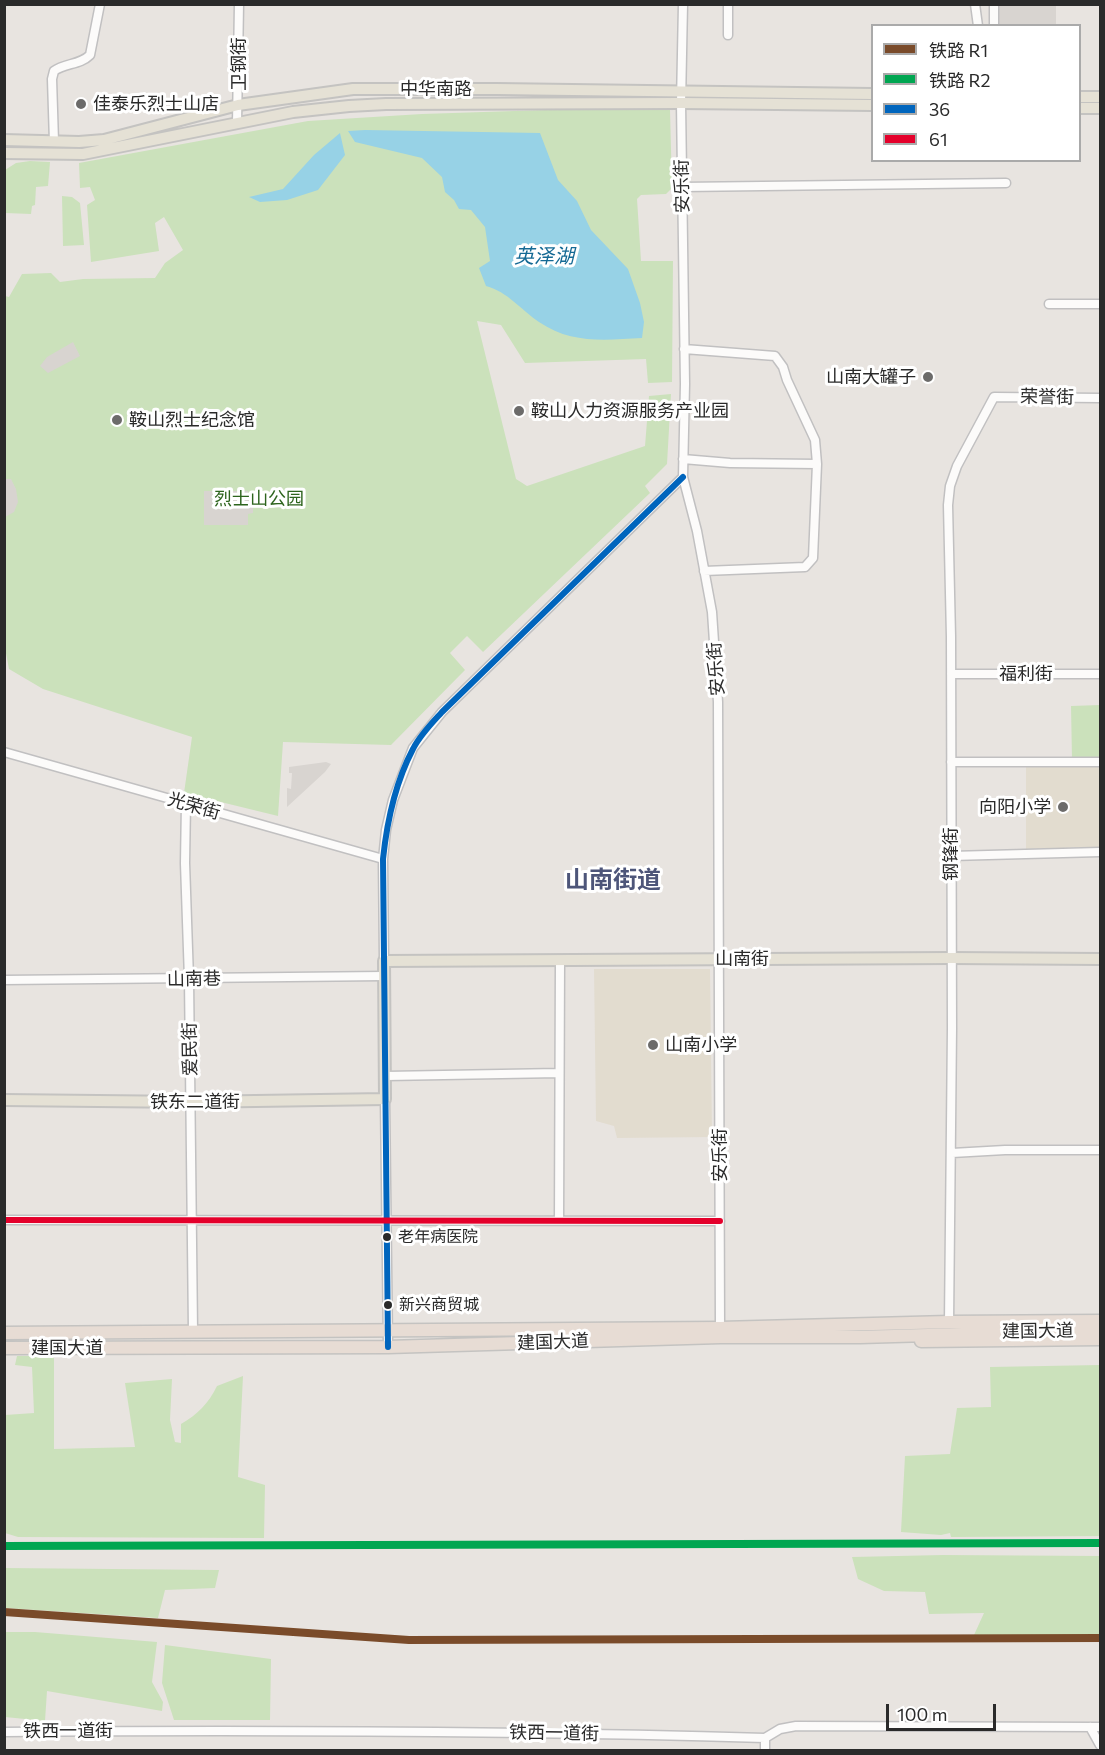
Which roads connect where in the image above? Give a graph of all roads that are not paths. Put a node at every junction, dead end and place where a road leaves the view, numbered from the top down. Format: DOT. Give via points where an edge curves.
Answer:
graph roads {
  1 [pos="100,4"];
  2 [pos="239,4"];
  3 [pos="683,4"];
  4 [pos="728,4"];
  5 [pos="975,4"];
  6 [pos="994,4"];
  7 [pos="978,24"];
  8 [pos="994,24"];
  9 [pos="728,35"];
  10 [pos="681,91"];
  11 [pos="871,94"];
  12 [pos="1081,96"];
  13 [pos="1101,97"];
  14 [pos="681,103"];
  15 [pos="238,105"];
  16 [pos="871,105"];
  17 [pos="1081,108"];
  18 [pos="1101,108"];
  19 [pos="237,123"];
  20 [pos="4,140"];
  21 [pos="54,142"];
  22 [pos="4,153"];
  23 [pos="1006,183"];
  24 [pos="682,187"];
  25 [pos="1049,304"];
  26 [pos="1101,304"];
  27 [pos="684,349"];
  28 [pos="994,397"];
  29 [pos="1101,398"];
  30 [pos="683,459"];
  31 [pos="816,464"];
  32 [pos="683,477"];
  33 [pos="704,571"];
  34 [pos="951,674"];
  35 [pos="1101,674"];
  36 [pos="4,752"];
  37 [pos="951,762"];
  38 [pos="1101,762"];
  39 [pos="186,804"];
  40 [pos="1101,852"];
  41 [pos="951,856"];
  42 [pos="383,859"];
  43 [pos="951,958"];
  44 [pos="719,959"];
  45 [pos="1101,959"];
  46 [pos="560,960"];
  47 [pos="384,961"];
  48 [pos="384,976"];
  49 [pos="189,979"];
  50 [pos="4,980"];
  51 [pos="559,1073"];
  52 [pos="386,1076"];
  53 [pos="385,1099"];
  54 [pos="4,1100"];
  55 [pos="191,1102"];
  56 [pos="1101,1150"];
  57 [pos="952,1153"];
  58 [pos="4,1220"];
  59 [pos="192,1221"];
  60 [pos="386,1221"];
  61 [pos="560,1221"];
  62 [pos="720,1221"];
  63 [pos="949,1322"];
  64 [pos="1101,1322"];
  65 [pos="387,1330"];
  66 [pos="1101,1330"];
  67 [pos="193,1331"];
  68 [pos="720,1332"];
  69 [pos="4,1333"];
  70 [pos="860,1337"];
  71 [pos="1101,1339"];
  72 [pos="388,1347"];
  73 [pos="4,1348"];
  74 [pos="1090,1727"];
  75 [pos="1101,1727"];
  76 [pos="4,1732"];
  77 [pos="765,1738"];
  78 [pos="1101,1745"];
  79 [pos="765,1750"];
  1 -- 21 [label="street" via="90,55 54,71"];
  2 -- 15 [label="street, 卫钢街"];
  3 -- 10 [label="street, 安乐街"];
  4 -- 9 [label="street"];
  5 -- 7 [label="street"];
  6 -- 8 [label="street"];
  10 -- 11 [label="main road, 中华南路"];
  10 -- 14 [label="street, 安乐街"];
  10 -- 15 [label="main road, 中华南路" via="353,89"];
  12 -- 13 [label="main road"];
  14 -- 16 [label="main road, 中华南路"];
  14 -- 19 [label="main road, 中华南路" via="386,104 293,112"];
  14 -- 24 [label="street, 安乐街"];
  15 -- 19 [label="street, 卫钢街"];
  15 -- 21 [label="main road, 中华南路" via="104,140"];
  17 -- 18 [label="main road"];
  19 -- 22 [label="main road, 中华南路" via="83,154"];
  20 -- 21 [label="main road, 中华南路"];
  23 -- 24 [label="street"];
  24 -- 27 [label="street, 安乐街"];
  25 -- 26 [label="street"];
  27 -- 30 [label="street, 安乐街"];
  27 -- 31 [label="street" via="775,356 815,440"];
  28 -- 29 [label="street, 荣誉街"];
  28 -- 34 [label="street, 钢锋街" via="950,486"];
  30 -- 31 [label="street"];
  30 -- 32 [label="street, 安乐街"];
  31 -- 33 [label="street" via="813,558 805,567"];
  32 -- 33 [label="street, 安乐街"];
  32 -- 42 [label="street" via="426,729 413,748 393,800"];
  33 -- 44 [label="street, 安乐街" via="712,612 718,702"];
  34 -- 35 [label="street, 福利街"];
  34 -- 37 [label="street, 钢锋街"];
  36 -- 39 [label="street, 光荣街"];
  37 -- 38 [label="street"];
  37 -- 41 [label="street, 钢锋街"];
  39 -- 42 [label="street, 光荣街"];
  39 -- 49 [label="street, 爱民街"];
  40 -- 41 [label="street"];
  41 -- 43 [label="street, 钢锋街"];
  42 -- 47 [label="street"];
  43 -- 44 [label="main road, 山南街"];
  43 -- 45 [label="main road, 山南街"];
  43 -- 57 [label="street, 钢锋街"];
  44 -- 46 [label="main road, 山南街"];
  44 -- 62 [label="street, 安乐街"];
  46 -- 47 [label="main road, 山南街"];
  46 -- 51 [label="street"];
  47 -- 48 [label="main road"];
  48 -- 49 [label="street, 山南巷"];
  48 -- 52 [label="main road"];
  49 -- 50 [label="street, 山南巷"];
  49 -- 55 [label="street, 爱民街"];
  51 -- 52 [label="street"];
  51 -- 61 [label="street"];
  52 -- 53 [label="main road"];
  53 -- 55 [label="main road, 铁东二道街"];
  53 -- 60 [label="street"];
  54 -- 55 [label="main road, 铁东二道街"];
  55 -- 59 [label="street, 爱民街"];
  56 -- 57 [label="street"];
  57 -- 63 [label="street, 钢锋街"];
  58 -- 59 [label="street"];
  59 -- 60 [label="street"];
  59 -- 67 [label="street, 爱民街"];
  60 -- 61 [label="street"];
  60 -- 65 [label="street"];
  61 -- 62 [label="street"];
  62 -- 68 [label="street, 安乐街"];
  63 -- 64 [label="highway, 建国大道"];
  63 -- 68 [label="highway, 建国大道"];
  65 -- 67 [label="highway, 建国大道"];
  65 -- 68 [label="highway, 建国大道"];
  65 -- 72 [label="street"];
  66 -- 70 [label="highway, 建国大道"];
  67 -- 69 [label="highway, 建国大道"];
  68 -- 70 [label="highway, 建国大道"];
  68 -- 72 [label="highway, 建国大道"];
  70 -- 71 [label="highway" via="937,1342"];
  72 -- 73 [label="highway, 建国大道"];
  74 -- 75 [label="street, 铁西一道街"];
  74 -- 77 [label="street, 铁西一道街" via="804,1726 780,1729"];
  74 -- 78 [label="street"];
  76 -- 77 [label="street, 铁西一道街" via="573,1732"];
  77 -- 79 [label="street"];
}
